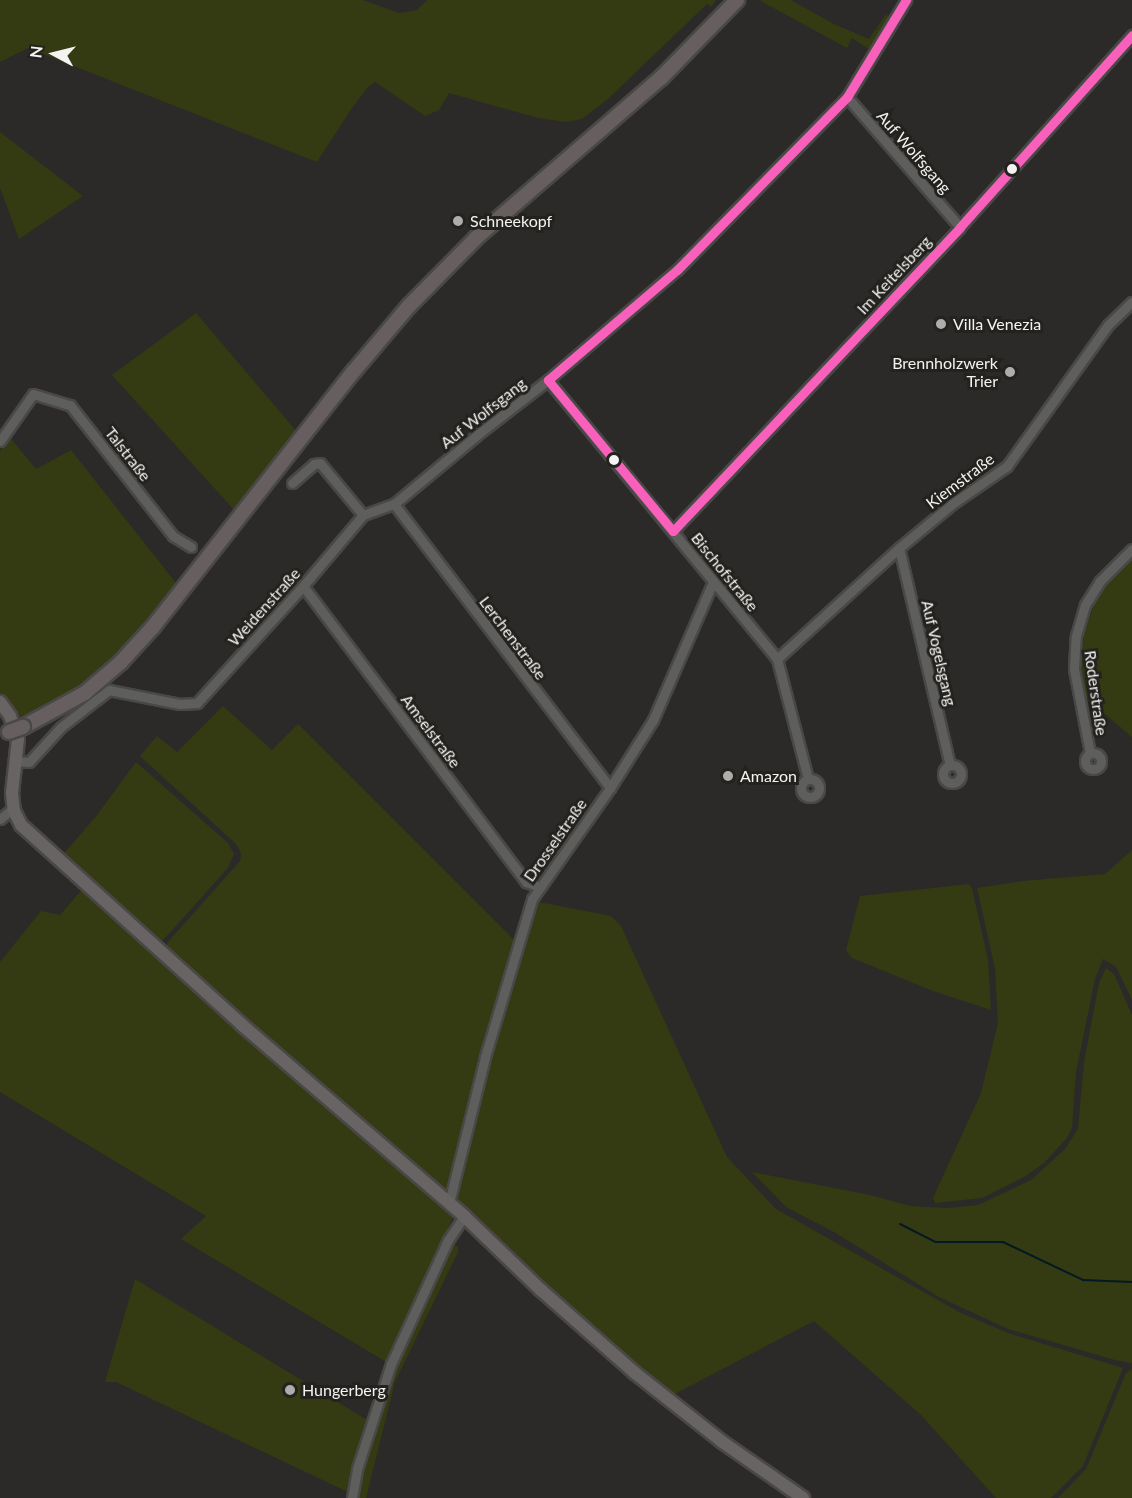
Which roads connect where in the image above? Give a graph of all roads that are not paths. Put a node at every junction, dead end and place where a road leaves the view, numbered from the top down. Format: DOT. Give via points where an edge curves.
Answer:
graph roads {
  1 [pos="737,0"];
  2 [pos="906,0"];
  3 [pos="1132,35"];
  4 [pos="846,97"];
  5 [pos="960,227"];
  6 [pos="1132,302"];
  7 [pos="548,380"];
  8 [pos="0,441"];
  9 [pos="292,483"];
  10 [pos="394,504"];
  11 [pos="363,515"];
  12 [pos="673,531"];
  13 [pos="191,547"];
  14 [pos="899,548"];
  15 [pos="1132,549"];
  16 [pos="712,582"];
  17 [pos="303,586"];
  18 [pos="777,659"];
  19 [pos="0,702"];
  20 [pos="5,733"];
  21 [pos="1090,753"];
  22 [pos="0,764"];
  23 [pos="14,764"];
  24 [pos="950,765"];
  25 [pos="808,779"];
  26 [pos="610,788"];
  27 [pos="13,808"];
  28 [pos="0,819"];
  29 [pos="540,887"];
  30 [pos="448,1203"];
  31 [pos="464,1216"];
  32 [pos="799,1497"];
  33 [pos="352,1498"];
  1 -- 20 [label="highway, bridge" via="661,78 476,238 409,306 121,662 85,693"];
  2 -- 4 [label="street, Auf Wolfsgang"];
  3 -- 5 [label="street, Im Keitelsberg"];
  4 -- 5 [label="street, Auf Wolfsgang"];
  4 -- 7 [label="street, Auf Wolfsgang" via="677,270"];
  5 -- 12 [label="street, Im Keitelsberg"];
  6 -- 14 [label="street, Kiemstraße" via="1108,325 1007,466"];
  7 -- 10 [label="street, Auf Wolfsgang"];
  7 -- 12 [label="street, Bischofstraße"];
  8 -- 13 [label="street, Talstraße" via="33,394 70,405 173,536"];
  9 -- 11 [label="street" via="320,463"];
  10 -- 11 [label="street, Auf Wolfsgang"];
  10 -- 26 [label="street, Lerchenstraße"];
  11 -- 17 [label="street, Weidenstraße"];
  12 -- 16 [label="street, Bischofstraße"];
  14 -- 18 [label="street, Kiemstraße"];
  14 -- 24 [label="street, Auf Vogelsgang"];
  15 -- 21 [label="street, Roderstraße" via="1100,581 1085,605 1076,636 1074,669"];
  16 -- 18 [label="street, Bischofstraße"];
  16 -- 26 [label="street, Drosselstraße" via="653,720"];
  17 -- 23 [label="street, Weidenstraße" via="197,703 180,704 109,690 61,727 32,759"];
  17 -- 29 [label="street, Amselstraße" via="526,882"];
  18 -- 25 [label="street, Bischofstraße"];
  19 -- 23 [label="main road" via="17,732 19,746"];
  22 -- 23 [label="main road"];
  23 -- 27 [label="main road"];
  26 -- 29 [label="street, Drosselstraße"];
  27 -- 28 [label="street"];
  27 -- 30 [label="main road" via="21,825 241,1024"];
  29 -- 30 [label="street, Drosselstraße" via="532,899 484,1057"];
  30 -- 31 [label="main road"];
  31 -- 32 [label="main road" via="634,1373"];
  31 -- 33 [label="street" via="448,1240 391,1364 357,1469"];
}
